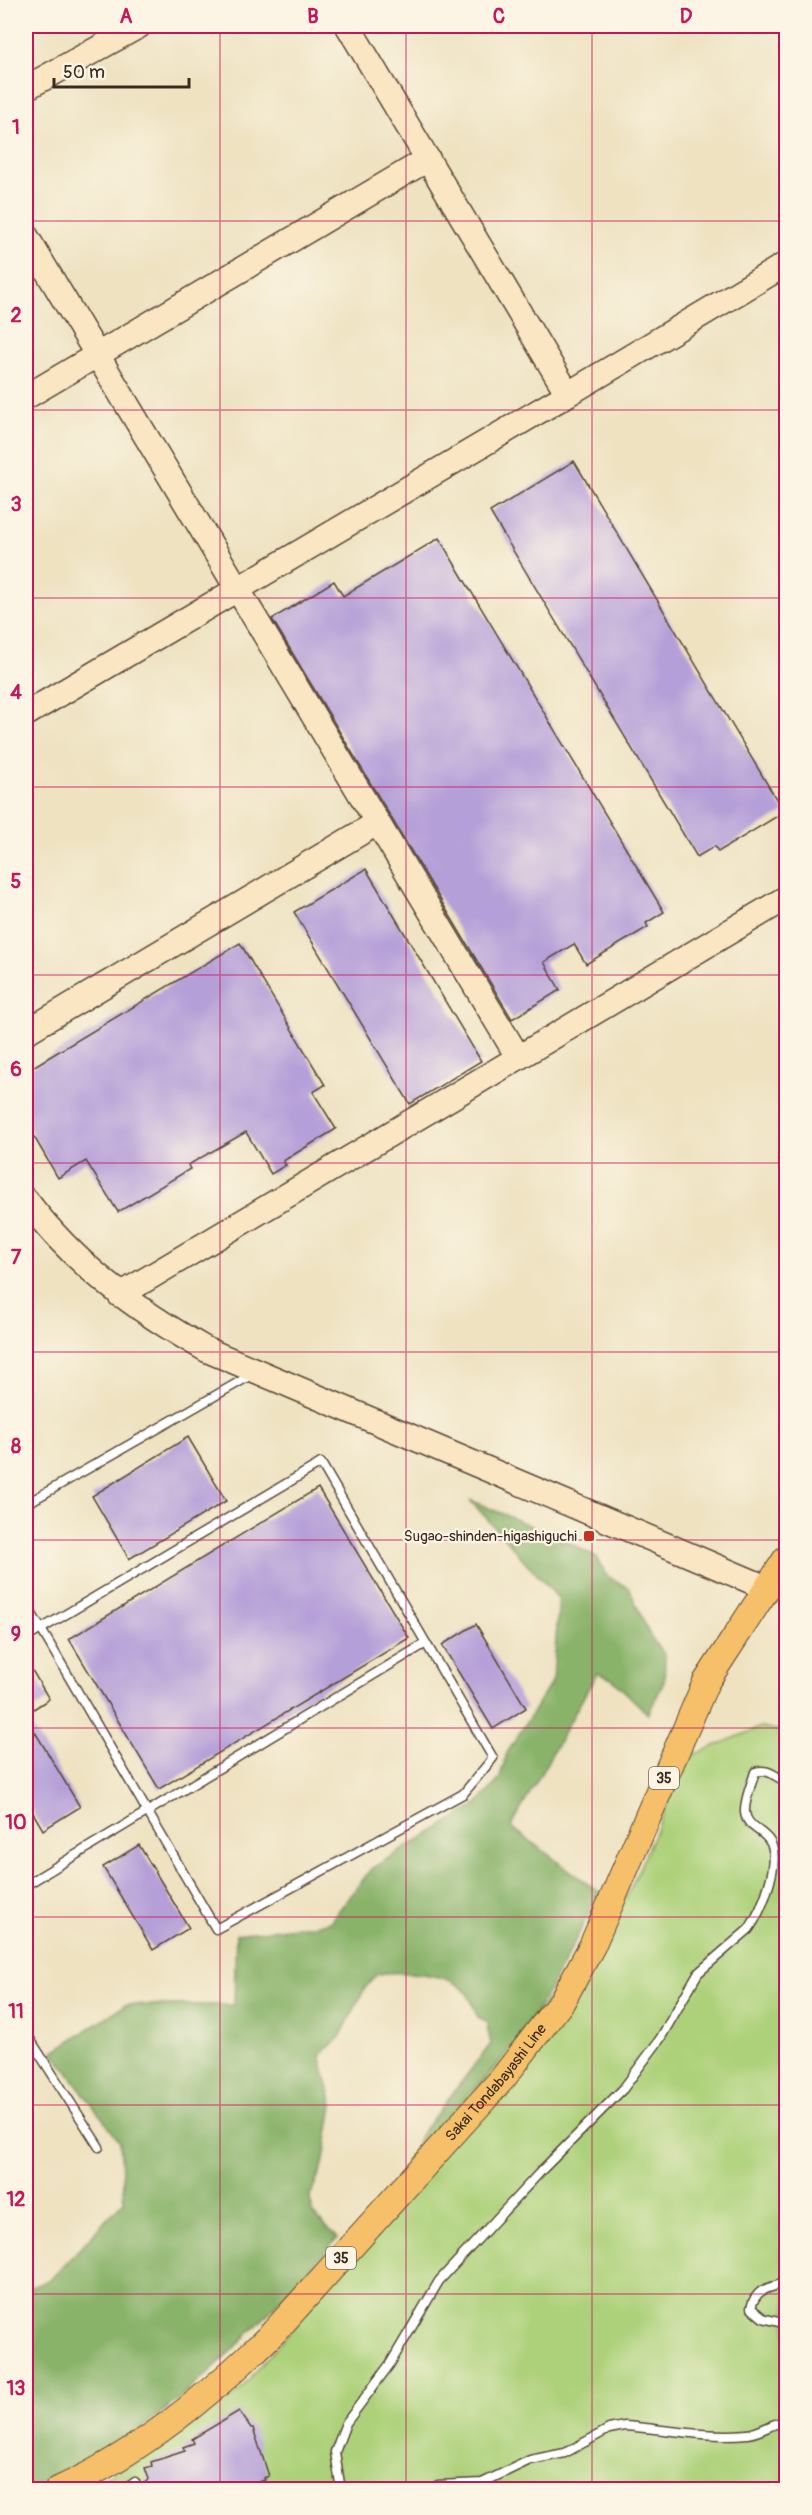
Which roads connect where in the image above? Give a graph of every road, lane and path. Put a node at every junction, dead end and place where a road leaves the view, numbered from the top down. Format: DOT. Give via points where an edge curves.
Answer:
graph roads {
  1 [pos="139,26"];
  2 [pos="348,26"];
  3 [pos="26,88"];
  4 [pos="428,159"];
  5 [pos="26,236"];
  6 [pos="786,264"];
  7 [pos="97,355"];
  8 [pos="568,394"];
  9 [pos="26,398"];
  10 [pos="237,589"];
  11 [pos="26,714"];
  12 [pos="378,823"];
  13 [pos="786,898"];
  14 [pos="26,1032"];
  15 [pos="518,1057"];
  16 [pos="26,1200"];
  17 [pos="120,1295"];
  18 [pos="256,1372"];
  19 [pos="26,1504"];
  20 [pos="786,1559"];
  21 [pos="767,1588"];
  22 [pos="26,1604"];
  23 [pos="41,1629"];
  24 [pos="26,1638"];
  25 [pos="426,1643"];
  26 [pos="786,1781"];
  27 [pos="147,1811"];
  28 [pos="26,1885"];
  29 [pos="26,2033"];
  30 [pos="99,2146"];
  31 [pos="786,2283"];
  32 [pos="786,2324"];
  33 [pos="786,2421"];
  34 [pos="135,2482"];
  35 [pos="58,2490"];
  36 [pos="124,2490"];
  37 [pos="340,2490"];
  38 [pos="430,2490"];
  1 -- 3 [label="street"];
  2 -- 4 [label="street"];
  4 -- 7 [label="street"];
  4 -- 8 [label="street"];
  5 -- 7 [label="street"];
  6 -- 8 [label="street"];
  7 -- 9 [label="street"];
  7 -- 10 [label="street"];
  8 -- 10 [label="street"];
  10 -- 11 [label="street"];
  10 -- 12 [label="street"];
  12 -- 14 [label="street"];
  12 -- 15 [label="street"];
  13 -- 15 [label="street"];
  15 -- 17 [label="street"];
  16 -- 17 [label="street" via="82,1265"];
  17 -- 18 [label="street" via="171,1330"];
  18 -- 19 [label="lane"];
  18 -- 21 [label="street"];
  20 -- 21 [label="main road, Sakai Tondabayashi Line / 35"];
  21 -- 35 [label="main road, Sakai Tondabayashi Line / 35" via="706,1682 592,1946 562,2001 522,2056 247,2359 200,2401 147,2440"];
  22 -- 23 [label="lane"];
  23 -- 24 [label="lane"];
  23 -- 25 [label="lane" via="321,1463"];
  23 -- 27 [label="lane"];
  25 -- 27 [label="lane"];
  25 -- 27 [label="lane" via="493,1758 463,1794 216,1929"];
  26 -- 37 [label="lane" via="773,1772 755,1772 744,1810 747,1821 767,1837 776,1854 755,1920 698,1973 660,2039 628,2082 439,2281 390,2364 346,2423 335,2452"];
  27 -- 28 [label="lane"];
  29 -- 30 [label="lane"];
  31 -- 32 [label="lane" via="765,2287 753,2298 751,2308 763,2318"];
  33 -- 38 [label="lane" via="751,2434 732,2435 625,2426 609,2429 565,2453 530,2460 482,2483 438,2485"];
  34 -- 36 [label="lane"];
}
